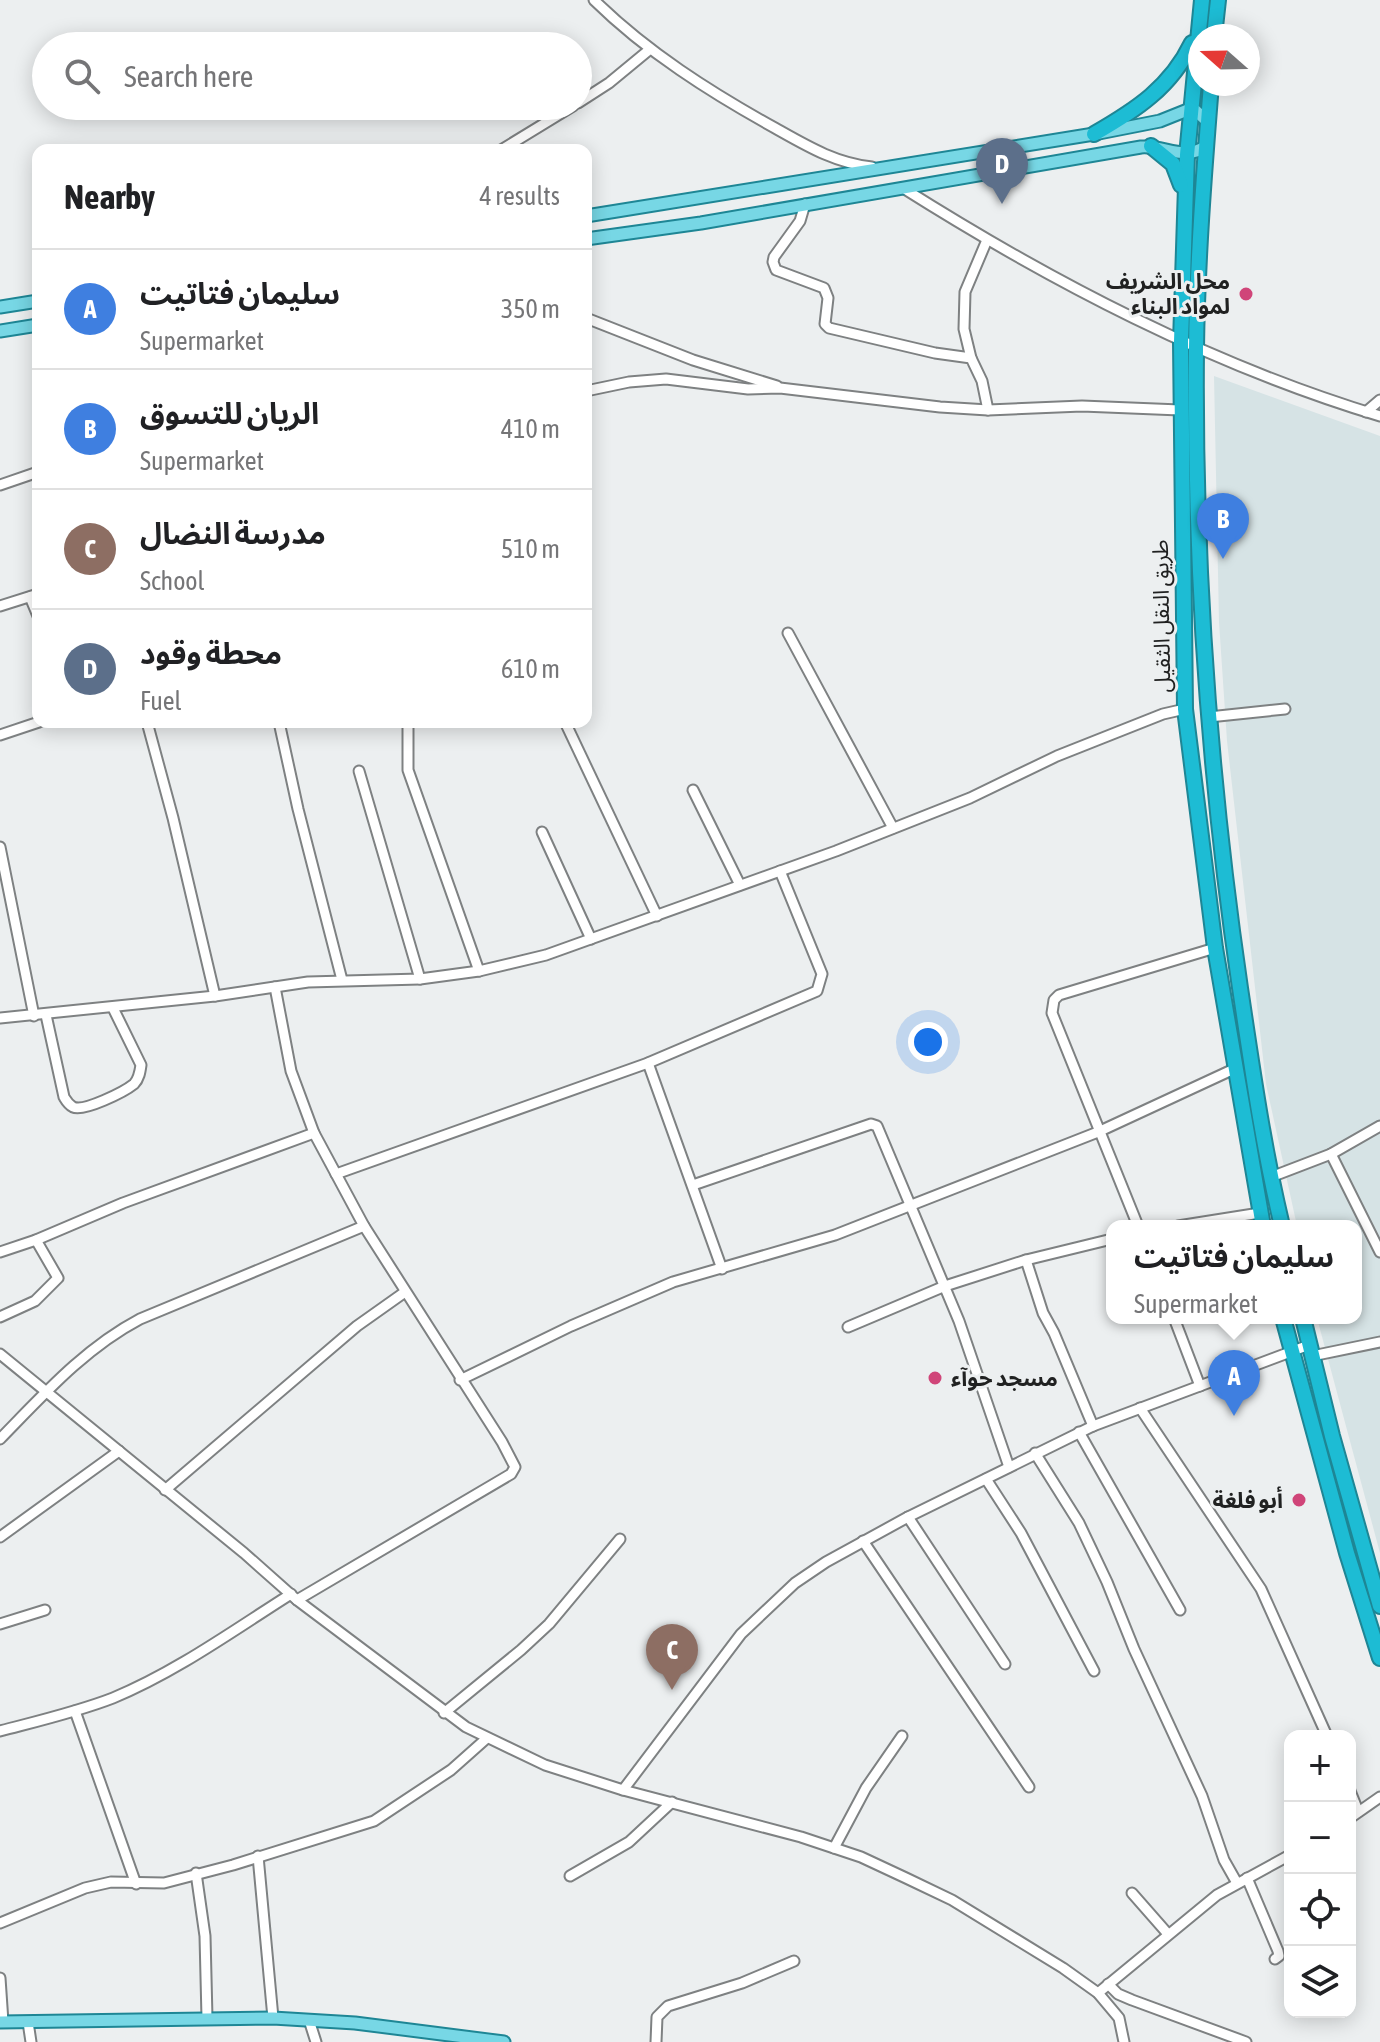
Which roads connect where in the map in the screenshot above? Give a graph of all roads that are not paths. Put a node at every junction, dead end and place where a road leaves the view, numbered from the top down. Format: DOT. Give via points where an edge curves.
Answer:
graph roads {
  1 [pos="594,0"];
  2 [pos="1202,0"];
  3 [pos="1218,0"];
  4 [pos="1199,24"];
  5 [pos="1215,24"];
  6 [pos="649,50"];
  7 [pos="1188,51"];
  8 [pos="592,94"];
  9 [pos="1191,96"];
  10 [pos="1210,96"];
  11 [pos="1190,109"];
  12 [pos="550,120"];
  13 [pos="1208,122"];
  14 [pos="1094,134"];
  15 [pos="511,144"];
  16 [pos="1151,146"];
  17 [pos="1206,146"];
  18 [pos="1187,155"];
  19 [pos="879,168"];
  20 [pos="903,188"];
  21 [pos="1184,198"];
  22 [pos="805,204"];
  23 [pos="592,215"];
  24 [pos="592,238"];
  25 [pos="987,240"];
  26 [pos="32,302"];
  27 [pos="0,307"];
  28 [pos="592,320"];
  29 [pos="32,326"];
  30 [pos="0,331"];
  31 [pos="1181,342"];
  32 [pos="1196,348"];
  33 [pos="971,358"];
  34 [pos="780,388"];
  35 [pos="592,390"];
  36 [pos="1380,400"];
  37 [pos="988,410"];
  38 [pos="1180,410"];
  39 [pos="1366,412"];
  40 [pos="1380,416"];
  41 [pos="32,474"];
  42 [pos="0,485"];
  43 [pos="32,596"];
  44 [pos="0,606"];
  45 [pos="788,633"];
  46 [pos="1185,709"];
  47 [pos="1285,709"];
  48 [pos="1209,717"];
  49 [pos="32,724"];
  50 [pos="149,728"];
  51 [pos="280,728"];
  52 [pos="408,728"];
  53 [pos="568,728"];
  54 [pos="0,735"];
  55 [pos="359,771"];
  56 [pos="693,790"];
  57 [pos="893,828"];
  58 [pos="542,832"];
  59 [pos="0,847"];
  60 [pos="780,871"];
  61 [pos="3,876"];
  62 [pos="740,885"];
  63 [pos="657,916"];
  64 [pos="591,939"];
  65 [pos="1215,948"];
  66 [pos="479,971"];
  67 [pos="420,979"];
  68 [pos="342,980"];
  69 [pos="275,987"];
  70 [pos="215,996"];
  71 [pos="113,1008"];
  72 [pos="46,1015"];
  73 [pos="34,1016"];
  74 [pos="0,1018"];
  75 [pos="648,1063"];
  76 [pos="1234,1069"];
  77 [pos="1380,1126"];
  78 [pos="1098,1132"];
  79 [pos="314,1133"];
  80 [pos="1331,1154"];
  81 [pos="336,1174"];
  82 [pos="1271,1177"];
  83 [pos="693,1185"];
  84 [pos="910,1204"];
  85 [pos="1135,1220"];
  86 [pos="1262,1220"];
  87 [pos="1281,1220"];
  88 [pos="364,1226"];
  89 [pos="36,1240"];
  90 [pos="1106,1240"];
  91 [pos="0,1252"];
  92 [pos="1380,1252"];
  93 [pos="1026,1260"];
  94 [pos="722,1269"];
  95 [pos="945,1286"];
  96 [pos="405,1292"];
  97 [pos="0,1317"];
  98 [pos="1176,1324"];
  99 [pos="1284,1324"];
  100 [pos="1304,1324"];
  101 [pos="848,1327"];
  102 [pos="1380,1342"];
  103 [pos="1290,1350"];
  104 [pos="1310,1350"];
  105 [pos="0,1354"];
  106 [pos="460,1380"];
  107 [pos="1200,1386"];
  108 [pos="47,1391"];
  109 [pos="1140,1408"];
  110 [pos="1093,1426"];
  111 [pos="1079,1432"];
  112 [pos="0,1439"];
  113 [pos="119,1451"];
  114 [pos="1035,1453"];
  115 [pos="1009,1467"];
  116 [pos="986,1479"];
  117 [pos="165,1490"];
  118 [pos="908,1517"];
  119 [pos="0,1537"];
  120 [pos="620,1539"];
  121 [pos="863,1541"];
  122 [pos="294,1597"];
  123 [pos="1380,1606"];
  124 [pos="45,1610"];
  125 [pos="1180,1610"];
  126 [pos="0,1624"];
  127 [pos="1380,1658"];
  128 [pos="1005,1664"];
  129 [pos="1094,1671"];
  130 [pos="75,1711"];
  131 [pos="444,1713"];
  132 [pos="1324,1730"];
  133 [pos="0,1731"];
  134 [pos="902,1736"];
  135 [pos="487,1738"];
  136 [pos="1029,1787"];
  137 [pos="623,1790"];
  138 [pos="1380,1797"];
  139 [pos="672,1802"];
  140 [pos="1356,1813"];
  141 [pos="834,1848"];
  142 [pos="258,1856"];
  143 [pos="1284,1858"];
  144 [pos="196,1873"];
  145 [pos="570,1876"];
  146 [pos="1247,1878"];
  147 [pos="1237,1883"];
  148 [pos="136,1884"];
  149 [pos="1132,1893"];
  150 [pos="0,1923"];
  151 [pos="1168,1934"];
  152 [pos="1275,1959"];
  153 [pos="794,1961"];
  154 [pos="0,1978"];
  155 [pos="1108,1984"];
  156 [pos="1098,1993"];
  157 [pos="207,2018"];
  158 [pos="273,2018"];
  159 [pos="309,2020"];
  160 [pos="2,2022"];
  161 [pos="28,2022"];
  162 [pos="491,2041"];
  163 [pos="31,2042"];
  164 [pos="316,2042"];
  165 [pos="504,2042"];
  166 [pos="656,2042"];
  167 [pos="1124,2042"];
  168 [pos="1246,2042"];
  1 -- 6 [label="street"];
  2 -- 4 [label="highway, طريق النقل الثقيل"];
  3 -- 5 [label="highway"];
  6 -- 8 [label="street"];
  6 -- 19 [label="street" via="828,157"];
  7 -- 14 [label="highway" via="1160,89"];
  9 -- 11 [label="highway, طريق النقل الثقيل"];
  10 -- 13 [label="highway, طريق النقل الثقيل"];
  11 -- 13 [label="main road"];
  11 -- 14 [label="main road" via="1160,121"];
  11 -- 18 [label="highway, طريق النقل الثقيل"];
  12 -- 15 [label="street"];
  13 -- 17 [label="highway, طريق النقل الثقيل"];
  14 -- 19 [label="main road"];
  16 -- 18 [label="main road"];
  16 -- 20 [label="main road"];
  16 -- 21 [label="highway" via="1173,164"];
  17 -- 18 [label="main road"];
  17 -- 32 [label="highway, طريق النقل الثقيل"];
  18 -- 21 [label="highway, طريق النقل الثقيل"];
  19 -- 23 [label="main road"];
  20 -- 22 [label="main road"];
  20 -- 25 [label="street"];
  21 -- 31 [label="highway, طريق النقل الثقيل"];
  22 -- 24 [label="main road"];
  22 -- 33 [label="street" via="773,266 824,288 827,326"];
  25 -- 31 [label="street"];
  25 -- 33 [label="street" via="964,302"];
  26 -- 27 [label="main road"];
  28 -- 34 [label="street"];
  29 -- 30 [label="main road"];
  31 -- 32 [label="street"];
  31 -- 38 [label="highway, طريق النقل الثقيل"];
  32 -- 39 [label="street"];
  32 -- 48 [label="highway, طريق النقل الثقيل" via="1199,549"];
  33 -- 37 [label="street"];
  34 -- 35 [label="street" via="666,379"];
  34 -- 37 [label="street"];
  36 -- 39 [label="street"];
  37 -- 38 [label="street"];
  38 -- 46 [label="highway, طريق النقل الثقيل"];
  39 -- 40 [label="street"];
  41 -- 42 [label="street"];
  43 -- 44 [label="street"];
  45 -- 57 [label="street"];
  46 -- 57 [label="street" via="1057,756"];
  46 -- 65 [label="highway, طريق النقل الثقيل"];
  47 -- 48 [label="street"];
  48 -- 82 [label="highway, طريق النقل الثقيل" via="1226,894"];
  49 -- 54 [label="street"];
  50 -- 70 [label="street"];
  51 -- 68 [label="street"];
  52 -- 66 [label="street" via="408,770"];
  53 -- 63 [label="street"];
  55 -- 67 [label="street"];
  56 -- 62 [label="street"];
  57 -- 60 [label="street"];
  58 -- 64 [label="street"];
  59 -- 61 [label="street"];
  60 -- 62 [label="street"];
  60 -- 75 [label="street" via="822,974 817,991"];
  61 -- 73 [label="street"];
  62 -- 63 [label="street"];
  63 -- 64 [label="street"];
  64 -- 66 [label="street"];
  65 -- 76 [label="highway, طريق النقل الثقيل"];
  65 -- 78 [label="street" via="1054,1000 1052,1013"];
  66 -- 67 [label="street"];
  67 -- 68 [label="street"];
  68 -- 69 [label="street"];
  69 -- 70 [label="street"];
  69 -- 79 [label="street" via="291,1071"];
  70 -- 71 [label="street"];
  71 -- 72 [label="street"];
  71 -- 72 [label="street" via="140,1073 136,1082 113,1097 77,1109 64,1097"];
  72 -- 73 [label="street"];
  73 -- 74 [label="street"];
  75 -- 81 [label="street"];
  75 -- 83 [label="street"];
  76 -- 78 [label="street"];
  76 -- 86 [label="highway, طريق النقل الثقيل"];
  77 -- 80 [label="street"];
  78 -- 84 [label="street"];
  78 -- 85 [label="street"];
  79 -- 81 [label="street"];
  79 -- 89 [label="street"];
  80 -- 82 [label="street"];
  80 -- 92 [label="street"];
  81 -- 88 [label="street"];
  82 -- 87 [label="highway, طريق النقل الثقيل"];
  83 -- 84 [label="street" via="874,1124"];
  83 -- 94 [label="street"];
  84 -- 94 [label="street" via="835,1235"];
  84 -- 95 [label="street"];
  88 -- 96 [label="street"];
  88 -- 108 [label="street" via="140,1319 97,1345"];
  89 -- 91 [label="street"];
  89 -- 97 [label="street" via="58,1278 35,1301"];
  90 -- 93 [label="street"];
  93 -- 95 [label="street"];
  93 -- 110 [label="street" via="1043,1313"];
  94 -- 106 [label="street" via="627,1301"];
  95 -- 101 [label="street"];
  95 -- 115 [label="street"];
  96 -- 106 [label="street"];
  96 -- 117 [label="street" via="357,1326"];
  98 -- 107 [label="street"];
  99 -- 103 [label="highway"];
  100 -- 104 [label="highway"];
  102 -- 104 [label="street"];
  103 -- 104 [label="street"];
  103 -- 107 [label="street"];
  103 -- 127 [label="highway"];
  104 -- 123 [label="highway"];
  105 -- 108 [label="street"];
  106 -- 122 [label="street" via="502,1442 514,1471"];
  107 -- 109 [label="street"];
  108 -- 112 [label="street"];
  108 -- 113 [label="street"];
  109 -- 110 [label="street"];
  109 -- 132 [label="street" via="1261,1589"];
  110 -- 111 [label="street"];
  111 -- 114 [label="street"];
  111 -- 125 [label="street"];
  113 -- 117 [label="street"];
  113 -- 119 [label="street"];
  114 -- 115 [label="street"];
  114 -- 147 [label="street" via="1079,1523"];
  115 -- 116 [label="street"];
  116 -- 118 [label="street"];
  116 -- 129 [label="street" via="1021,1533"];
  117 -- 122 [label="street"];
  118 -- 121 [label="street"];
  118 -- 128 [label="street"];
  120 -- 131 [label="street" via="549,1624"];
  121 -- 136 [label="street"];
  121 -- 137 [label="street" via="795,1583 748,1626"];
  122 -- 130 [label="street" via="116,1697"];
  122 -- 131 [label="street"];
  124 -- 126 [label="street"];
  130 -- 133 [label="street"];
  130 -- 148 [label="street"];
  131 -- 135 [label="street"];
  134 -- 141 [label="street"];
  135 -- 137 [label="street" via="545,1765"];
  135 -- 142 [label="street" via="451,1770 374,1821"];
  137 -- 139 [label="street"];
  138 -- 140 [label="street"];
  139 -- 141 [label="street"];
  139 -- 145 [label="street" via="629,1842"];
  141 -- 156 [label="street" via="952,1900"];
  142 -- 144 [label="street"];
  142 -- 158 [label="street"];
  143 -- 146 [label="street"];
  144 -- 148 [label="street" via="164,1883"];
  144 -- 157 [label="street" via="205,1936"];
  146 -- 147 [label="street"];
  146 -- 152 [label="street" via="1278,1951"];
  147 -- 151 [label="street"];
  148 -- 150 [label="street" via="85,1888"];
  149 -- 151 [label="street"];
  151 -- 155 [label="street"];
  153 -- 166 [label="street" via="668,2006 657,2017"];
  154 -- 160 [label="street"];
  155 -- 156 [label="street"];
  155 -- 168 [label="street" via="1132,2000"];
  156 -- 167 [label="street" via="1119,2018"];
  157 -- 158 [label="main road"];
  157 -- 161 [label="main road"];
  158 -- 159 [label="main road"];
  159 -- 162 [label="main road"];
  159 -- 164 [label="street"];
  160 -- 161 [label="main road"];
  161 -- 163 [label="street"];
  162 -- 165 [label="main road"];
}
